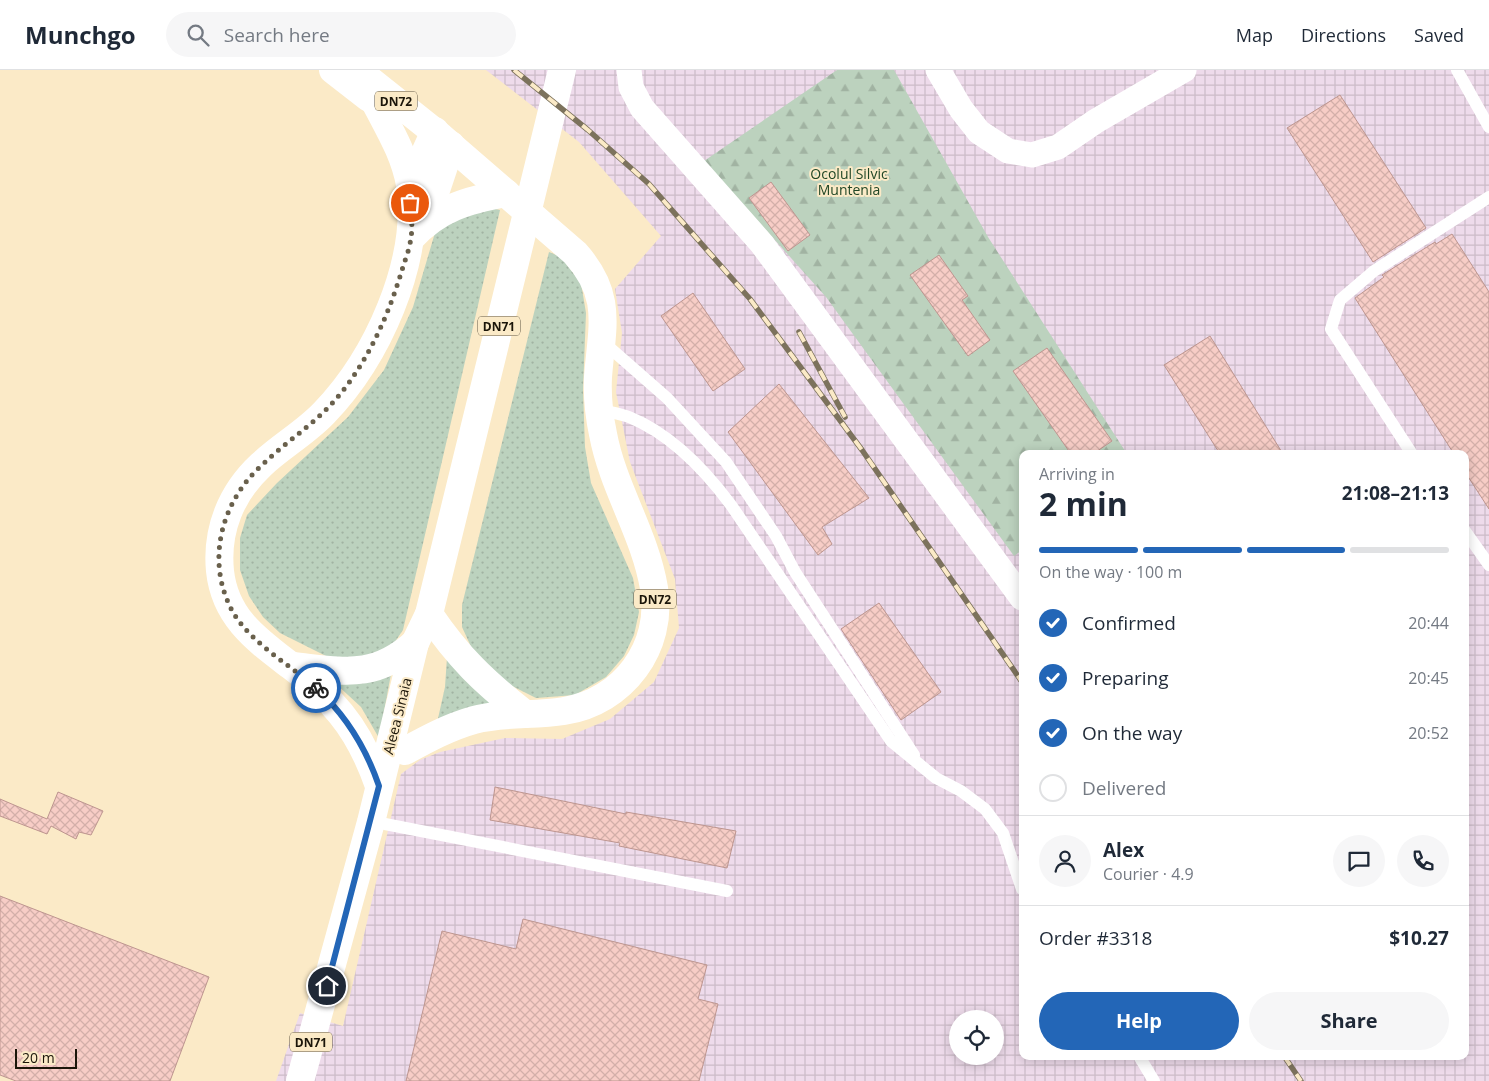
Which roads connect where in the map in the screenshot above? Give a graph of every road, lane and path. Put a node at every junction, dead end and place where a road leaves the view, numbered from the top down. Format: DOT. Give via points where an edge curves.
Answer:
graph roads {
  1 [pos="333,70"];
  2 [pos="358,70"];
  3 [pos="562,70"];
  4 [pos="629,70"];
  5 [pos="938,70"];
  6 [pos="1184,70"];
  7 [pos="1457,70"];
  8 [pos="375,102"];
  9 [pos="1489,127"];
  10 [pos="443,138"];
  11 [pos="410,186"];
  12 [pos="506,193"];
  13 [pos="1489,197"];
  14 [pos="418,230"];
  15 [pos="602,341"];
  16 [pos="598,409"];
  17 [pos="1409,450"];
  18 [pos="1469,536"];
  19 [pos="1489,565"];
  20 [pos="1019,594"];
  21 [pos="429,614"];
  22 [pos="415,643"];
  23 [pos="292,666"];
  24 [pos="525,714"];
  25 [pos="405,751"];
  26 [pos="921,766"];
  27 [pos="379,786"];
  28 [pos="385,824"];
  29 [pos="1019,879"];
  30 [pos="727,891"];
  31 [pos="1141,1060"];
  32 [pos="300,1081"];
  33 [pos="318,1081"];
  34 [pos="1154,1081"];
  1 -- 8 [label="main road, DN72"];
  2 -- 10 [label="main road, DN72"];
  3 -- 21 [label="main road, Aleea Sinaia / DN71"];
  4 -- 20 [label="street" via="631,87 642,108 762,244"];
  5 -- 6 [label="street" via="961,109 980,132 1008,151 1032,155 1058,146"];
  7 -- 9 [label="lane"];
  8 -- 10 [label="main road, DN72"];
  8 -- 11 [label="main road, DN72" via="400,150"];
  10 -- 11 [label="main road, DN72"];
  10 -- 12 [label="main road, DN72"];
  10 -- 14 [label="main road, DN72"];
  11 -- 14 [label="main road, DN72"];
  12 -- 14 [label="main road" via="450,208"];
  12 -- 15 [label="main road, DN72" via="586,265 597,283 602,301"];
  13 -- 17 [label="lane" via="1374,271 1340,300 1331,329"];
  14 -- 23 [label="main road, DN72" via="381,329 365,360 325,412 262,465 240,489 226,514 219,544 220,573 228,602 256,640"];
  15 -- 16 [label="main road, DN72"];
  15 -- 26 [label="lane" via="667,398 726,462"];
  16 -- 24 [label="main road, DN72" via="617,485 648,558 656,615 651,638 640,664 603,698 566,711"];
  16 -- 26 [label="lane" via="629,417 656,432 686,454 713,481 891,741"];
  18 -- 19 [label="lane"];
  21 -- 22 [label="main road, Aleea Sinaia / DN71"];
  21 -- 24 [label="main road" via="464,661"];
  21 -- 25 [label="main road, Aleea Sinaia" via="431,647"];
  22 -- 23 [label="main road" via="388,664 371,668 343,671"];
  22 -- 27 [label="main road, Aleea Sinaia"];
  23 -- 27 [label="main road, DN72" via="342,714 370,760"];
  24 -- 25 [label="main road, DN72" via="474,720"];
  25 -- 28 [label="main road, Aleea Sinaia"];
  26 -- 29 [label="lane" via="985,809 1003,834"];
  27 -- 32 [label="main road, Aleea Sinaia / DN71"];
  28 -- 30 [label="lane"];
  28 -- 33 [label="main road, Aleea Sinaia"];
  31 -- 34 [label="lane"];
}
